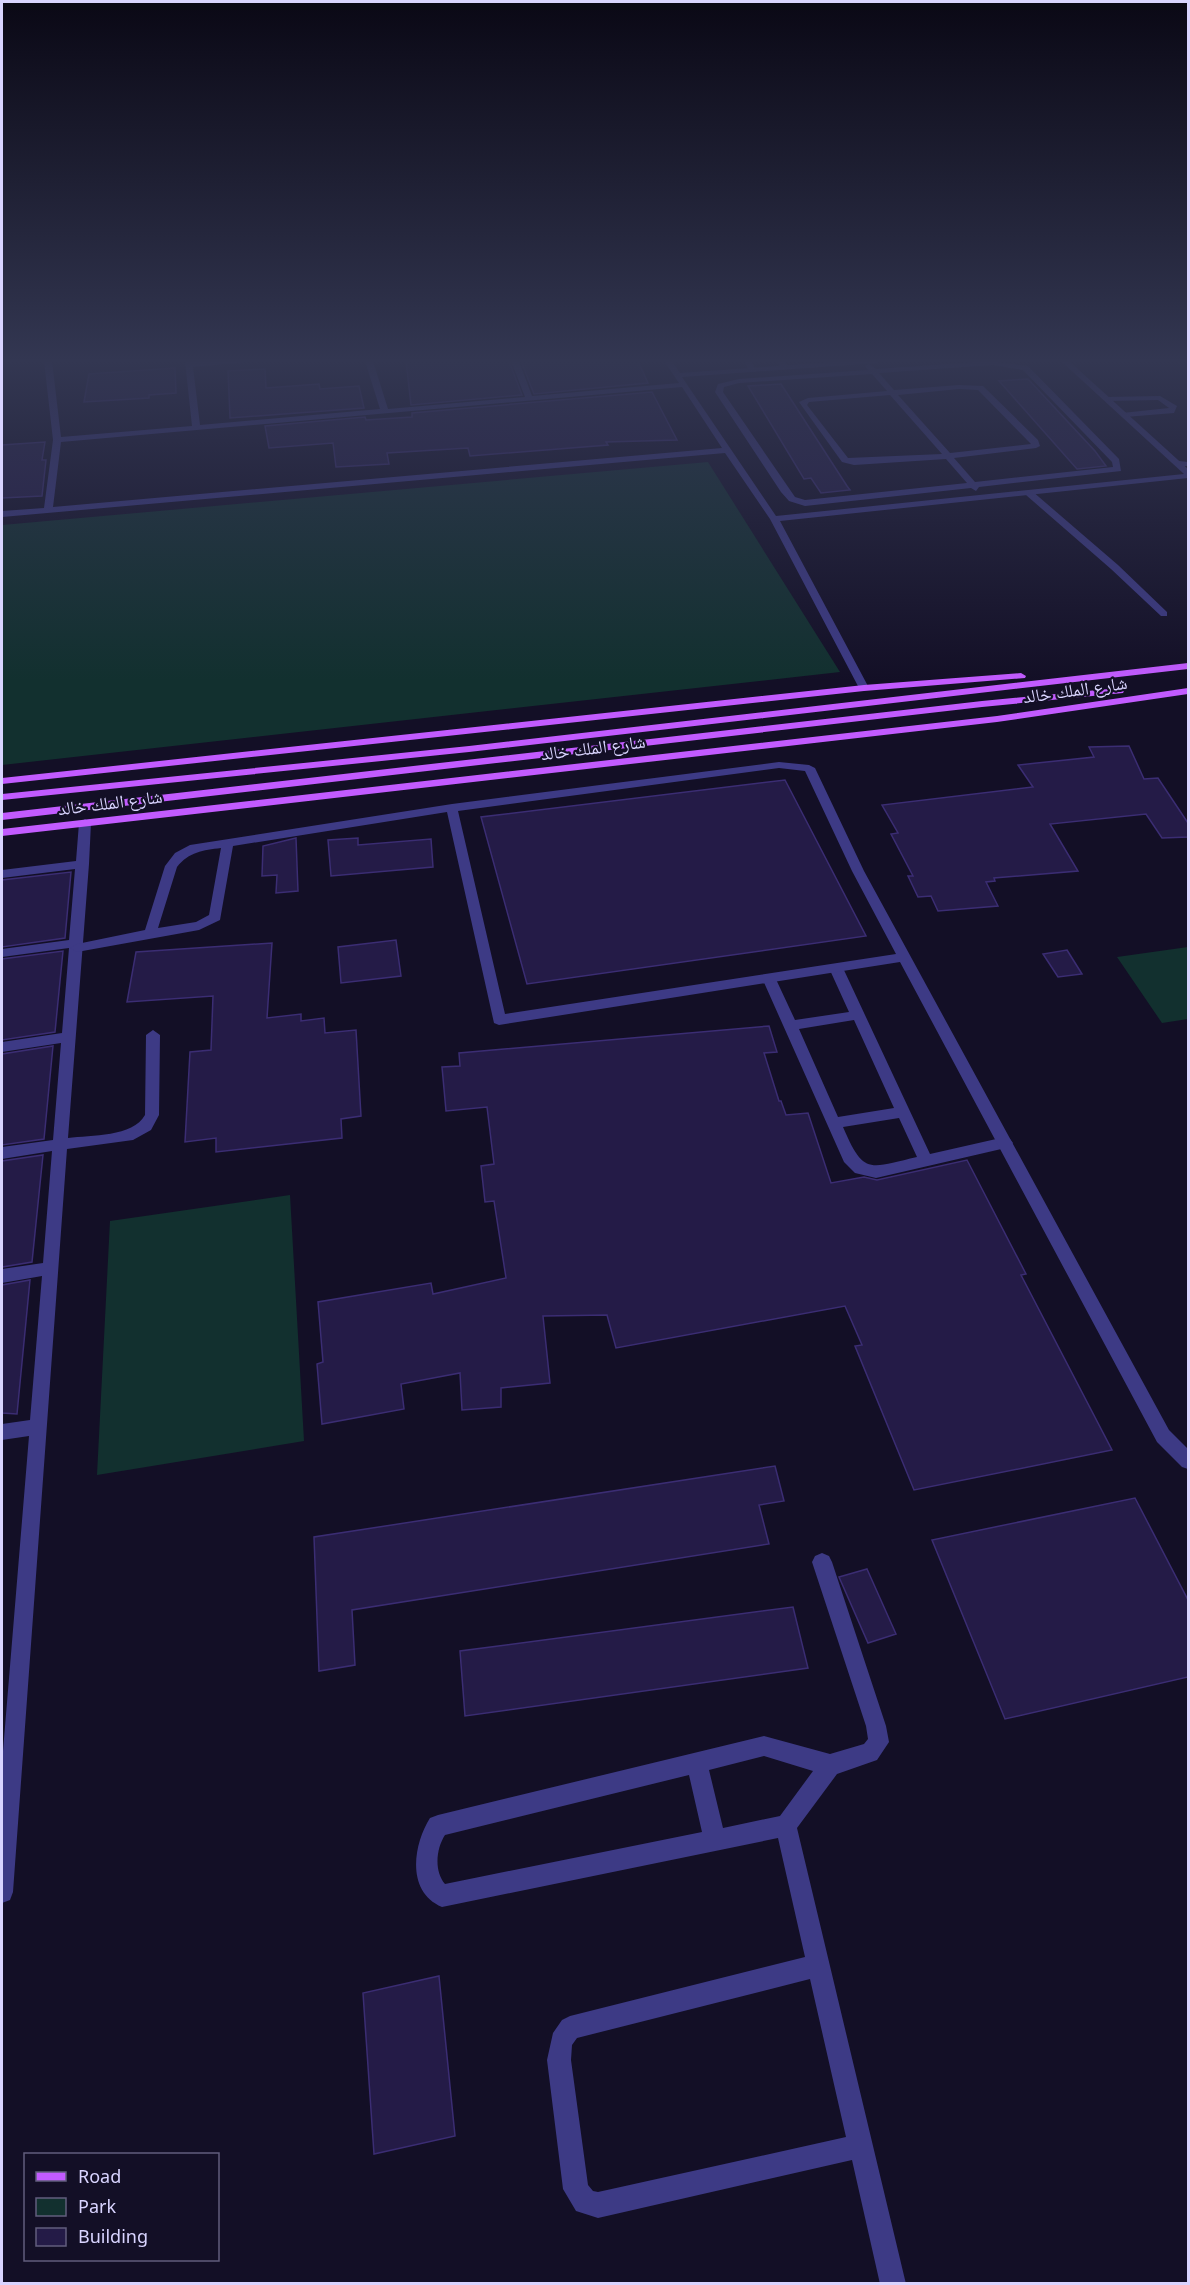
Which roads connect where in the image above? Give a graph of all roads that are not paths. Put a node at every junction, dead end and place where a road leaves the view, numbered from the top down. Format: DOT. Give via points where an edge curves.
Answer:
graph roads {
  1 [pos="53,468"];
  2 [pos="527,468"];
  3 [pos="739,468"];
  4 [pos="771,468"];
  5 [pos="957,468"];
  6 [pos="1118,468"];
  7 [pos="1188,475"];
  8 [pos="971,483"];
  9 [pos="1029,493"];
  10 [pos="984,498"];
  11 [pos="48,510"];
  12 [pos="2,514"];
  13 [pos="774,519"];
  14 [pos="1164,614"];
  15 [pos="1188,664"];
  16 [pos="1188,685"];
  17 [pos="864,688"];
  18 [pos="1188,691"];
  19 [pos="2,781"];
  20 [pos="2,797"];
  21 [pos="452,808"];
  22 [pos="2,817"];
  23 [pos="85,823"];
  24 [pos="2,833"];
  25 [pos="228,842"];
  26 [pos="83,864"];
  27 [pos="2,874"];
  28 [pos="150,933"];
  29 [pos="77,946"];
  30 [pos="2,953"];
  31 [pos="904,957"];
  32 [pos="836,968"];
  33 [pos="769,978"];
  34 [pos="858,1015"];
  35 [pos="790,1026"];
  36 [pos="153,1035"];
  37 [pos="70,1037"];
  38 [pos="2,1047"];
  39 [pos="903,1112"];
  40 [pos="833,1123"];
  41 [pos="1005,1143"];
  42 [pos="61,1144"];
  43 [pos="2,1153"];
  44 [pos="926,1161"];
  45 [pos="51,1268"];
  46 [pos="2,1276"];
  47 [pos="39,1426"];
  48 [pos="2,1432"];
  49 [pos="1188,1461"];
  50 [pos="822,1562"];
  51 [pos="697,1763"];
  52 [pos="830,1765"];
  53 [pos="6,1790"];
  54 [pos="786,1826"];
  55 [pos="715,1841"];
  56 [pos="2,1892"];
  57 [pos="818,1965"];
  58 [pos="861,2146"];
  59 [pos="893,2283"];
  1 -- 11 [label="street"];
  2 -- 11 [label="street"];
  3 -- 13 [label="street"];
  4 -- 8 [label="street" via="792,499 805,503"];
  5 -- 8 [label="street"];
  6 -- 8 [label="street"];
  7 -- 9 [label="street"];
  8 -- 10 [label="street"];
  9 -- 10 [label="street"];
  9 -- 14 [label="street" via="1127,575"];
  10 -- 13 [label="street"];
  11 -- 12 [label="street"];
  13 -- 17 [label="street"];
  15 -- 17 [label="main road, شارع الملك خالد"];
  15 -- 20 [label="main road" via="469,749"];
  16 -- 22 [label="main road" via="982,704"];
  17 -- 19 [label="main road, شارع الملك خالد"];
  18 -- 23 [label="main road, شارع الملك خالد" via="997,719"];
  21 -- 25 [label="street"];
  21 -- 31 [label="street" via="779,765 808,768"];
  21 -- 33 [label="street" via="499,1020"];
  23 -- 24 [label="main road, شارع الملك خالد"];
  23 -- 26 [label="street"];
  25 -- 28 [label="street" via="194,848 179,856 171,866"];
  25 -- 28 [label="street" via="215,917 199,926"];
  26 -- 27 [label="street"];
  26 -- 29 [label="street"];
  28 -- 29 [label="street"];
  29 -- 30 [label="street"];
  29 -- 37 [label="street"];
  31 -- 32 [label="street"];
  31 -- 41 [label="street"];
  32 -- 33 [label="street"];
  32 -- 34 [label="street"];
  33 -- 35 [label="street"];
  34 -- 35 [label="street"];
  34 -- 39 [label="street"];
  35 -- 40 [label="street"];
  36 -- 42 [label="street" via="152,1116 146,1126 133,1134"];
  37 -- 38 [label="street"];
  37 -- 42 [label="street"];
  39 -- 40 [label="street"];
  39 -- 44 [label="street"];
  40 -- 44 [label="street" via="849,1158 860,1169 876,1172"];
  41 -- 44 [label="street"];
  41 -- 49 [label="street" via="1162,1436"];
  42 -- 43 [label="street"];
  42 -- 45 [label="street"];
  45 -- 46 [label="street"];
  45 -- 47 [label="street"];
  47 -- 48 [label="street"];
  47 -- 53 [label="street"];
  50 -- 52 [label="street" via="879,1742 870,1753"];
  51 -- 52 [label="street" via="764,1746"];
  51 -- 55 [label="street"];
  51 -- 55 [label="street" via="438,1826 427,1847 429,1882 442,1896"];
  52 -- 54 [label="street"];
  53 -- 56 [label="street"];
  54 -- 55 [label="street"];
  54 -- 57 [label="street"];
  57 -- 58 [label="street"];
  57 -- 58 [label="street" via="570,2028 561,2041 559,2060 576,2189 585,2202 598,2205"];
  58 -- 59 [label="street"];
}
